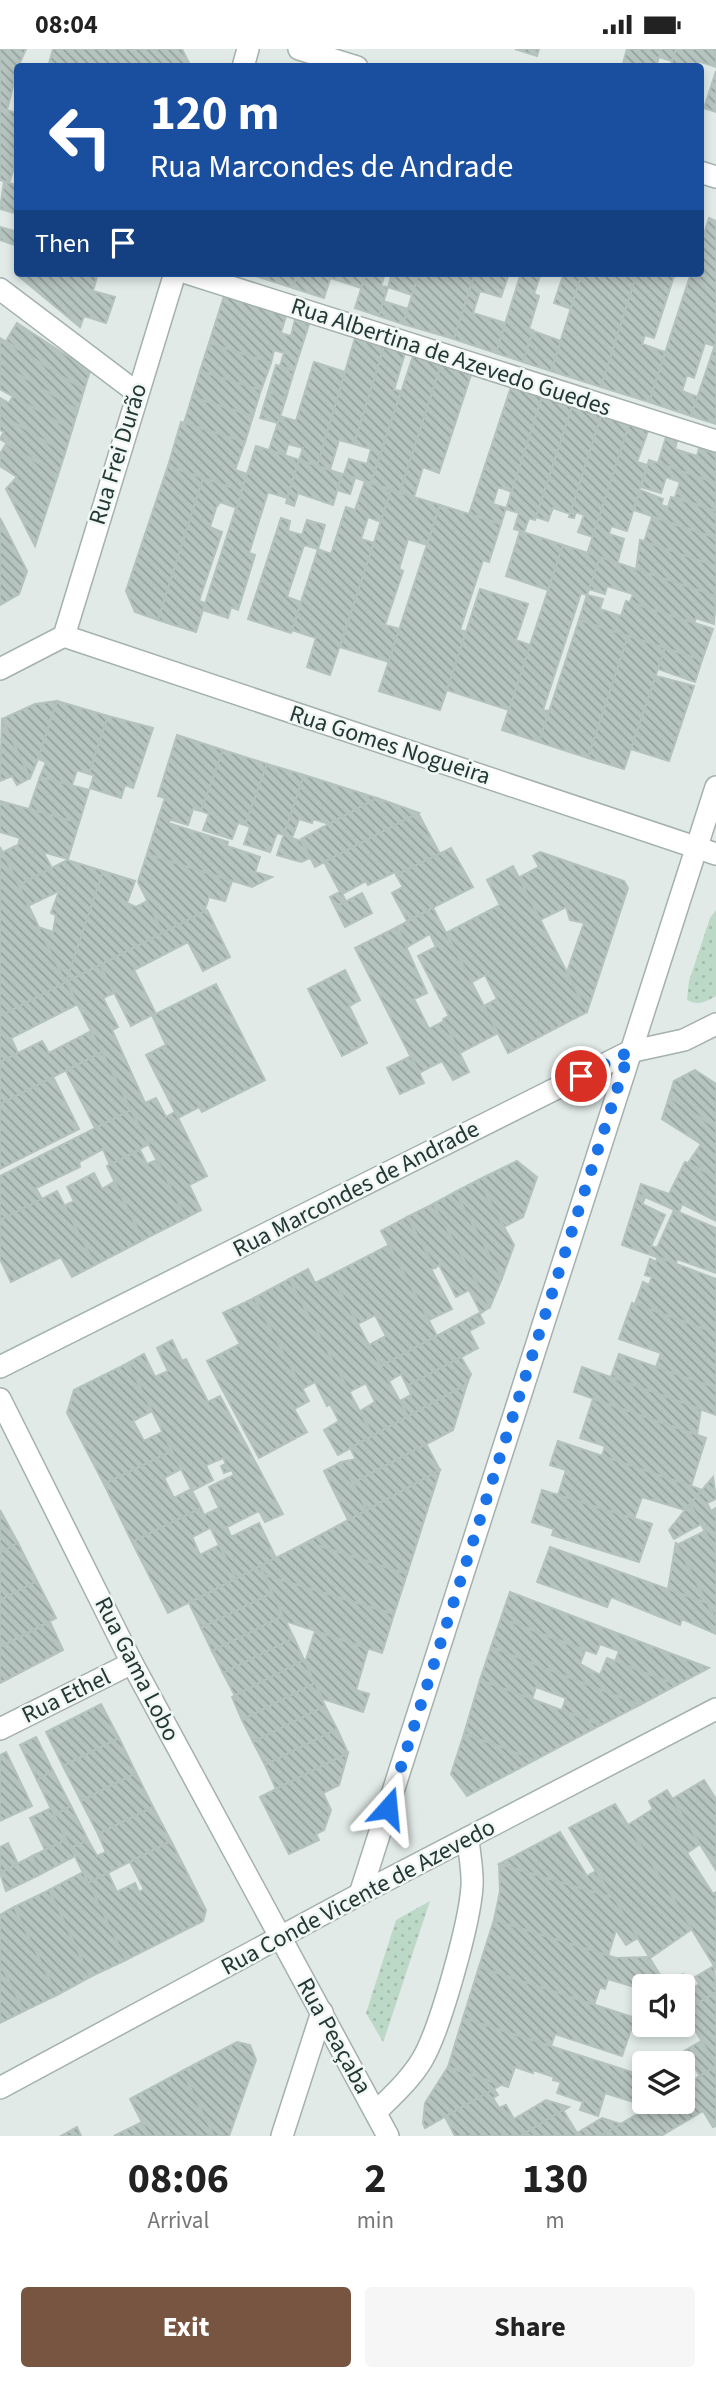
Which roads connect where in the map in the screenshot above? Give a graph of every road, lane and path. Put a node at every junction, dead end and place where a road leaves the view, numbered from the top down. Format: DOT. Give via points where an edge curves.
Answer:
graph roads {
  1 [pos="299,49"];
  2 [pos="343,63"];
  3 [pos="174,277"];
  4 [pos="200,277"];
  5 [pos="0,289"];
  6 [pos="136,392"];
  7 [pos="716,441"];
  8 [pos="64,636"];
  9 [pos="0,669"];
  10 [pos="716,787"];
  11 [pos="706,851"];
  12 [pos="716,1024"];
  13 [pos="629,1052"];
  14 [pos="0,1367"];
  15 [pos="0,1399"];
  16 [pos="132,1663"];
  17 [pos="716,1709"];
  18 [pos="0,1729"];
  19 [pos="467,1838"];
  20 [pos="360,1894"];
  21 [pos="279,1937"];
  22 [pos="322,2012"];
  23 [pos="0,2088"];
  24 [pos="376,2112"];
  25 [pos="282,2136"];
  26 [pos="388,2136"];
  1 -- 2 [label="street"];
  3 -- 6 [label="street, Rua Frei Durão"];
  4 -- 7 [label="street, Rua Albertina de Azevedo Guedes"];
  5 -- 6 [label="street"];
  6 -- 8 [label="street, Rua Frei Durão"];
  8 -- 9 [label="street"];
  8 -- 11 [label="street, Rua Gomes Nogueira"];
  10 -- 11 [label="street"];
  11 -- 13 [label="street"];
  12 -- 13 [label="street, Rua Marcondes de Andrade" via="684,1040"];
  13 -- 14 [label="street, Rua Marcondes de Andrade"];
  13 -- 20 [label="street"];
  15 -- 16 [label="street, Rua Gama Lobo"];
  16 -- 18 [label="street, Rua Ethel"];
  16 -- 21 [label="street, Rua Gama Lobo"];
  17 -- 19 [label="street, Rua Conde Vicente de Azevedo"];
  19 -- 20 [label="street, Rua Conde Vicente de Azevedo"];
  19 -- 24 [label="street" via="472,1885 467,1917 434,2032 409,2079"];
  20 -- 21 [label="street, Rua Conde Vicente de Azevedo"];
  21 -- 22 [label="street, Rua Peaçaba"];
  21 -- 23 [label="street, Rua Conde Vicente de Azevedo"];
  22 -- 24 [label="street, Rua Peaçaba"];
  22 -- 25 [label="street"];
  24 -- 26 [label="street, Rua Peaçaba"];
}
